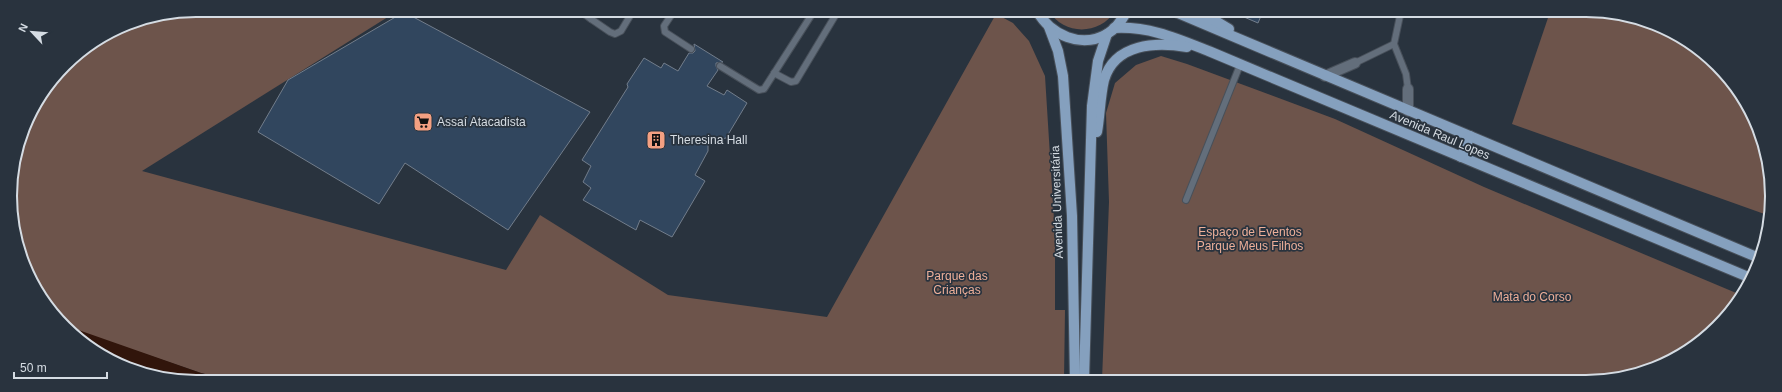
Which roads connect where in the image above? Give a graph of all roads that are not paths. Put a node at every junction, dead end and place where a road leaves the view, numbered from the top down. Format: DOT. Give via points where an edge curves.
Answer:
graph roads {
  1 [pos="629,17"];
  2 [pos="670,17"];
  3 [pos="810,17"];
  4 [pos="834,17"];
  5 [pos="1042,17"];
  6 [pos="1123,17"];
  7 [pos="1187,17"];
  8 [pos="1209,17"];
  9 [pos="1400,17"];
  10 [pos="591,18"];
  11 [pos="1049,27"];
  12 [pos="1111,31"];
  13 [pos="1394,44"];
  14 [pos="692,49"];
  15 [pos="1260,49"];
  16 [pos="1211,52"];
  17 [pos="1355,63"];
  18 [pos="1240,65"];
  19 [pos="720,66"];
  20 [pos="774,73"];
  21 [pos="1325,76"];
  22 [pos="1408,90"];
  23 [pos="1408,111"];
  24 [pos="1470,136"];
  25 [pos="1091,147"];
  26 [pos="1461,157"];
  27 [pos="1186,200"];
  28 [pos="1755,256"];
  29 [pos="1746,277"];
  30 [pos="1079,375"];
  31 [pos="1079,375"];
  1 -- 10 [label="lane" via="621,31 615,34"];
  2 -- 14 [label="lane" via="664,26 664,32"];
  3 -- 20 [label="lane"];
  4 -- 20 [label="lane" via="796,81 791,82"];
  5 -- 11 [label="main road"];
  6 -- 12 [label="main road, Avenida Universitária"];
  7 -- 15 [label="main road, Avenida Raul Lopes"];
  8 -- 15 [label="main road"];
  9 -- 13 [label="lane"];
  11 -- 12 [label="main road, Avenida Raul Lopes" via="1068,38 1081,40 1093,39"];
  11 -- 30 [label="main road, Avenida Universitária" via="1058,51 1063,76"];
  12 -- 16 [label="main road, Avenida Raul Lopes" via="1141,28"];
  12 -- 25 [label="main road, Avenida Universitária" via="1098,61 1094,84"];
  13 -- 17 [label="lane"];
  13 -- 22 [label="lane" via="1406,74"];
  15 -- 21 [label="main road, Avenida Raul Lopes"];
  16 -- 18 [label="main road, Avenida Raul Lopes"];
  16 -- 25 [label="main road" via="1158,44 1130,50 1119,57 1104,80 1096,138"];
  17 -- 21 [label="street"];
  18 -- 26 [label="main road, Avenida Raul Lopes"];
  18 -- 27 [label="lane"];
  19 -- 20 [label="lane" via="759,90 764,89"];
  21 -- 23 [label="main road, Avenida Raul Lopes"];
  22 -- 23 [label="street"];
  23 -- 24 [label="main road, Avenida Raul Lopes"];
  24 -- 26 [label="main road"];
  24 -- 28 [label="main road, Avenida Raul Lopes"];
  25 -- 31 [label="main road, Avenida Universitária"];
  26 -- 29 [label="main road, Avenida Raul Lopes"];
}
